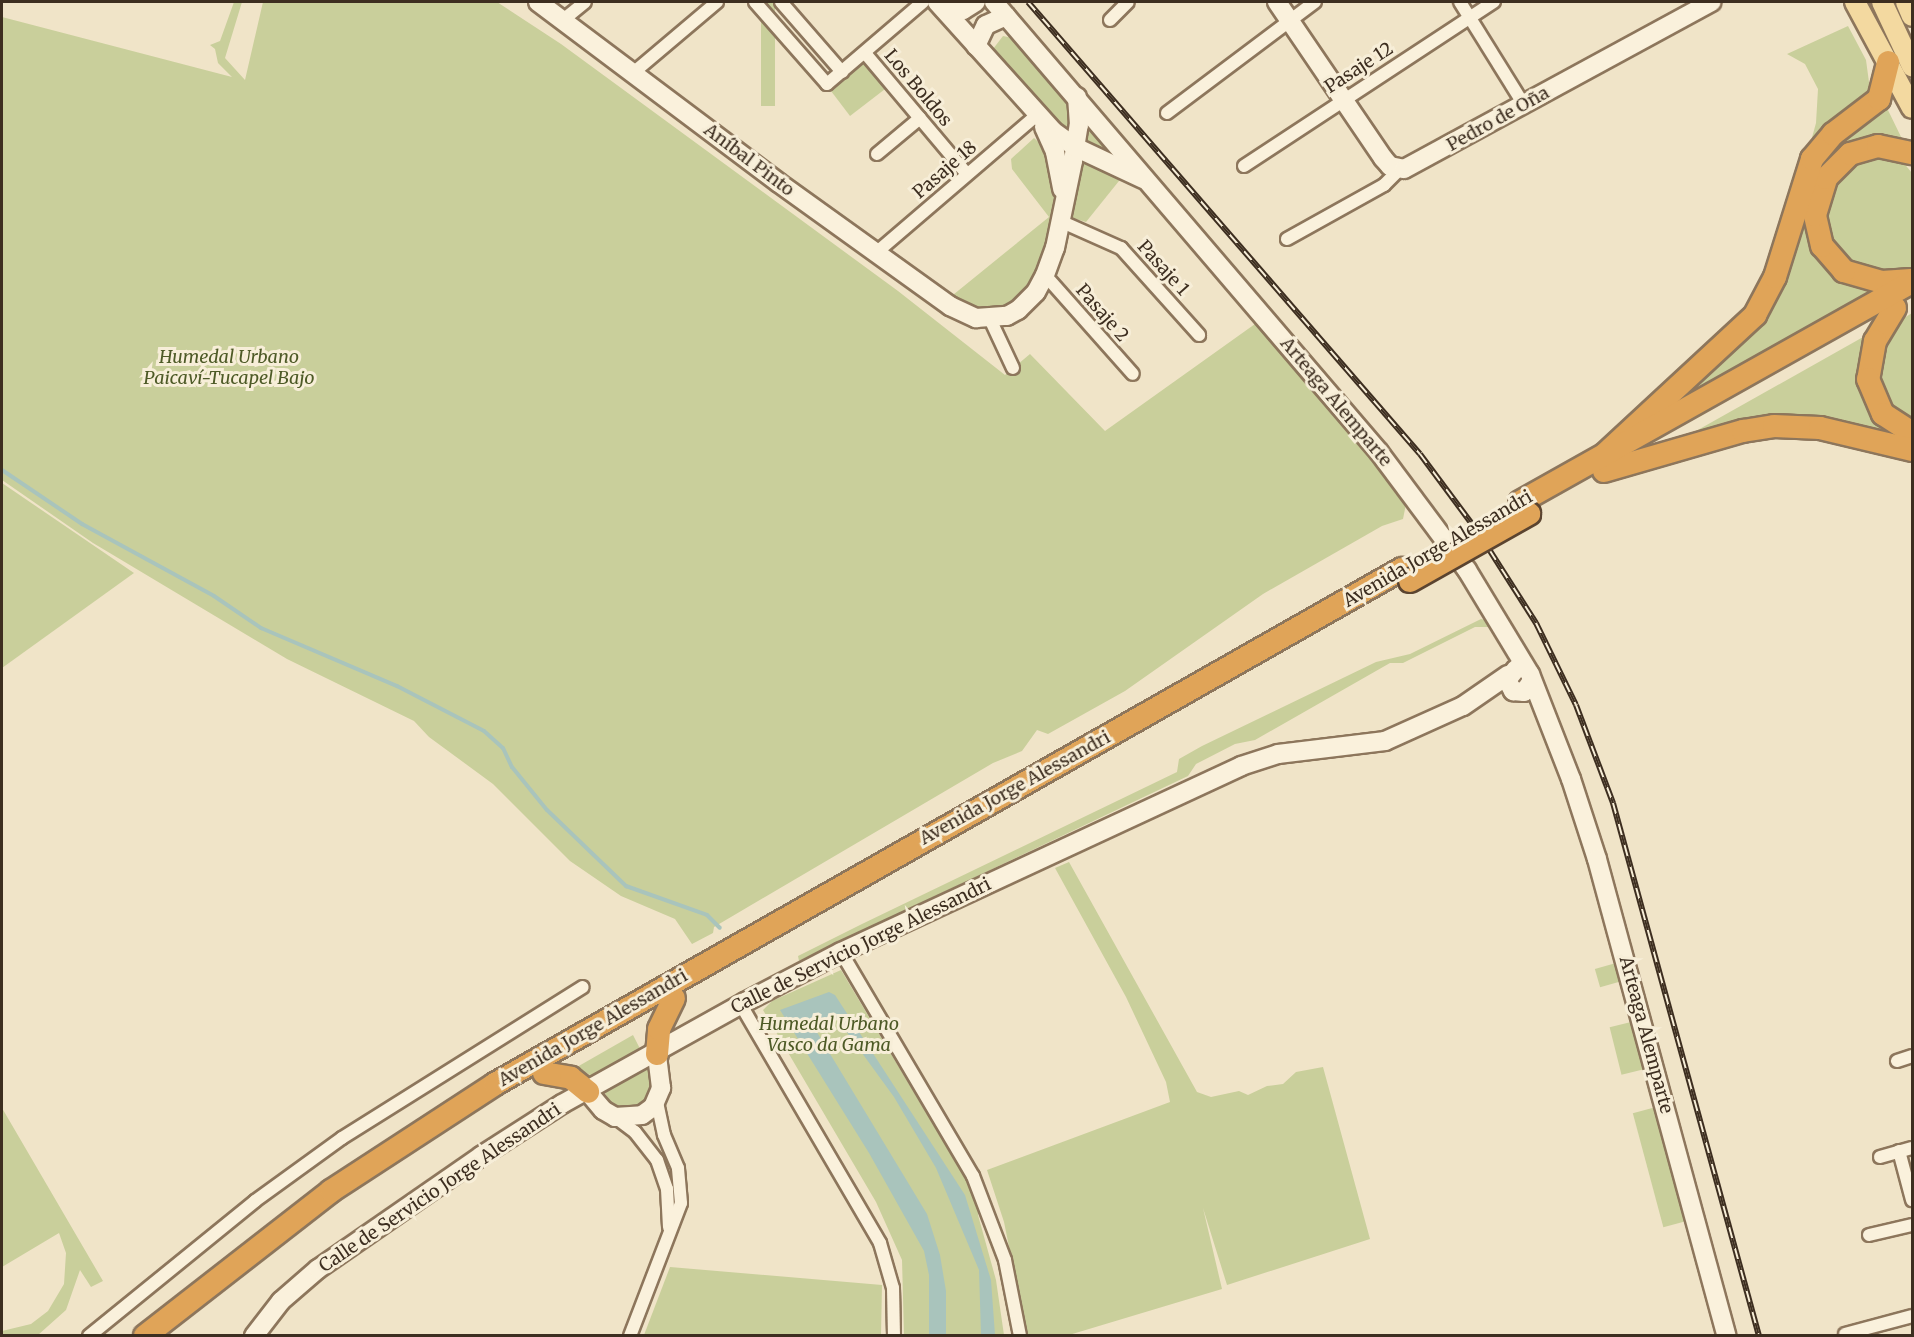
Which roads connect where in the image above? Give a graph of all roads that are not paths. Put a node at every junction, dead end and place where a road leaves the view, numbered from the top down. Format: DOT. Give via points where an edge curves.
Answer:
graph roads {
  1 [pos="538,2"];
  2 [pos="585,2"];
  3 [pos="717,2"];
  4 [pos="755,2"];
  5 [pos="923,2"];
  6 [pos="976,2"];
  7 [pos="994,2"];
  8 [pos="1128,2"];
  9 [pos="1277,2"];
  10 [pos="1315,2"];
  11 [pos="1460,2"];
  12 [pos="1494,2"];
  13 [pos="1712,2"];
  14 [pos="1855,2"];
  15 [pos="1882,2"];
  16 [pos="1906,2"];
  17 [pos="785,3"];
  18 [pos="940,5"];
  19 [pos="1674,9"];
  20 [pos="1006,16"];
  21 [pos="1912,16"];
  22 [pos="1470,17"];
  23 [pos="770,18"];
  24 [pos="563,20"];
  25 [pos="1110,20"];
  26 [pos="1290,21"];
  27 [pos="976,46"];
  28 [pos="865,53"];
  29 [pos="1888,62"];
  30 [pos="1912,66"];
  31 [pos="842,72"];
  32 [pos="633,73"];
  33 [pos="1077,97"];
  34 [pos="1343,100"];
  35 [pos="1524,105"];
  36 [pos="1912,108"];
  37 [pos="1167,113"];
  38 [pos="1037,115"];
  39 [pos="920,118"];
  40 [pos="1076,147"];
  41 [pos="1912,153"];
  42 [pos="877,154"];
  43 [pos="1244,166"];
  44 [pos="1400,169"];
  45 [pos="967,174"];
  46 [pos="1153,184"];
  47 [pos="1064,202"];
  48 [pos="1060,221"];
  49 [pos="1287,239"];
  50 [pos="877,252"];
  51 [pos="1045,275"];
  52 [pos="1912,281"];
  53 [pos="1904,303"];
  54 [pos="990,319"];
  55 [pos="1199,335"];
  56 [pos="1013,368"];
  57 [pos="1133,374"];
  58 [pos="1912,433"];
  59 [pos="1912,450"];
  60 [pos="1605,463"];
  61 [pos="1406,575"];
  62 [pos="1518,681"];
  63 [pos="841,952"];
  64 [pos="583,987"];
  65 [pos="674,998"];
  66 [pos="741,1005"];
  67 [pos="1912,1056"];
  68 [pos="1897,1060"];
  69 [pos="659,1064"];
  70 [pos="544,1073"];
  71 [pos="593,1098"];
  72 [pos="657,1101"];
  73 [pos="615,1117"];
  74 [pos="1912,1148"];
  75 [pos="1899,1151"];
  76 [pos="1880,1157"];
  77 [pos="1912,1200"];
  78 [pos="1912,1225"];
  79 [pos="669,1234"];
  80 [pos="1869,1235"];
  81 [pos="1912,1316"];
  82 [pos="1845,1334"];
  83 [pos="90,1335"];
  84 [pos="145,1335"];
  85 [pos="167,1335"];
  86 [pos="254,1335"];
  87 [pos="630,1335"];
  88 [pos="894,1335"];
  89 [pos="1020,1335"];
  90 [pos="1727,1335"];
  1 -- 24 [label="street, Aníbal Pinto"];
  2 -- 24 [label="street"];
  3 -- 32 [label="street"];
  4 -- 23 [label="street"];
  5 -- 28 [label="street"];
  6 -- 18 [label="street" via="963,10"];
  7 -- 20 [label="street, Arteaga Alemparte"];
  8 -- 25 [label="street"];
  9 -- 26 [label="street"];
  10 -- 26 [label="street"];
  11 -- 22 [label="street"];
  12 -- 22 [label="street, Pasaje 12"];
  13 -- 19 [label="street, Pedro de Oña"];
  14 -- 29 [label="main road"];
  15 -- 30 [label="main road"];
  16 -- 21 [label="main road"];
  17 -- 23 [label="street"];
  17 -- 31 [label="street"];
  18 -- 27 [label="street"];
  19 -- 35 [label="street, Pedro de Oña"];
  20 -- 27 [label="street" via="986,25"];
  20 -- 33 [label="street, Arteaga Alemparte"];
  22 -- 34 [label="street, Pasaje 12"];
  22 -- 35 [label="street"];
  23 -- 31 [label="street" via="827,84"];
  24 -- 32 [label="street, Aníbal Pinto"];
  26 -- 34 [label="street"];
  26 -- 37 [label="street"];
  27 -- 38 [label="street"];
  28 -- 31 [label="street"];
  28 -- 39 [label="street, Los Boldos"];
  29 -- 36 [label="main road"];
  29 -- 60 [label="highway" via="1879,99 1833,134 1812,159 1775,277 1755,315"];
  32 -- 50 [label="street, Aníbal Pinto"];
  33 -- 40 [label="street"];
  33 -- 46 [label="street, Arteaga Alemparte"];
  34 -- 43 [label="street, Pasaje 12"];
  34 -- 44 [label="street" via="1386,163"];
  35 -- 44 [label="street, Pedro de Oña" via="1413,166"];
  38 -- 40 [label="street"];
  38 -- 45 [label="street, Pasaje 18"];
  38 -- 47 [label="street" via="1055,152"];
  39 -- 42 [label="street"];
  39 -- 45 [label="street, Los Boldos"];
  40 -- 46 [label="street"];
  40 -- 47 [label="street"];
  41 -- 52 [label="highway" via="1878,146 1850,154 1826,178 1815,215 1822,246 1844,271 1882,282"];
  44 -- 49 [label="street, Pedro de Oña" via="1384,186"];
  45 -- 50 [label="street, Pasaje 18"];
  46 -- 62 [label="street, Arteaga Alemparte" via="1404,484 1467,570 1504,632"];
  47 -- 48 [label="street"];
  48 -- 51 [label="street"];
  48 -- 55 [label="street, Pasaje 1" via="1120,248"];
  50 -- 54 [label="street, Aníbal Pinto" via="964,314"];
  51 -- 54 [label="street" via="1036,292 1018,310"];
  51 -- 57 [label="street, Pasaje 2"];
  52 -- 60 [label="highway, Avenida Jorge Alessandri"];
  53 -- 58 [label="highway" via="1875,341 1868,379 1883,414"];
  53 -- 60 [label="highway, Avenida Jorge Alessandri"];
  54 -- 56 [label="street"];
  59 -- 60 [label="highway" via="1820,428 1774,426"];
  60 -- 61 [label="highway, Avenida Jorge Alessandri"];
  61 -- 65 [label="highway, Avenida Jorge Alessandri"];
  61 -- 84 [label="highway, Avenida Jorge Alessandri" via="495,1084 331,1191"];
  62 -- 63 [label="street, Calle de Servicio Jorge Alessandri" via="1407,733 1369,745 1254,760"];
  62 -- 90 [label="street, Arteaga Alemparte" via="1554,739 1597,859"];
  63 -- 66 [label="street, Calle de Servicio Jorge Alessandri"];
  63 -- 89 [label="street" via="973,1176 1005,1260"];
  64 -- 83 [label="street" via="332,1145"];
  65 -- 69 [label="highway" via="659,1029"];
  65 -- 70 [label="highway, Avenida Jorge Alessandri"];
  66 -- 69 [label="street, Calle de Servicio Jorge Alessandri" via="676,1042"];
  66 -- 88 [label="street" via="880,1243 893,1288"];
  67 -- 68 [label="street"];
  69 -- 71 [label="street, Calle de Servicio Jorge Alessandri"];
  69 -- 72 [label="street"];
  70 -- 71 [label="highway" via="571,1078"];
  70 -- 85 [label="highway, Avenida Jorge Alessandri" via="331,1210"];
  71 -- 73 [label="street"];
  71 -- 86 [label="street, Calle de Servicio Jorge Alessandri" via="562,1104 318,1269 281,1301"];
  72 -- 73 [label="street" via="642,1115"];
  72 -- 79 [label="street" via="681,1185 678,1213"];
  73 -- 79 [label="street" via="644,1140 661,1169 669,1200"];
  74 -- 75 [label="street"];
  75 -- 76 [label="street"];
  75 -- 77 [label="street"];
  78 -- 80 [label="street"];
  79 -- 87 [label="street"];
  81 -- 82 [label="street"];
}
